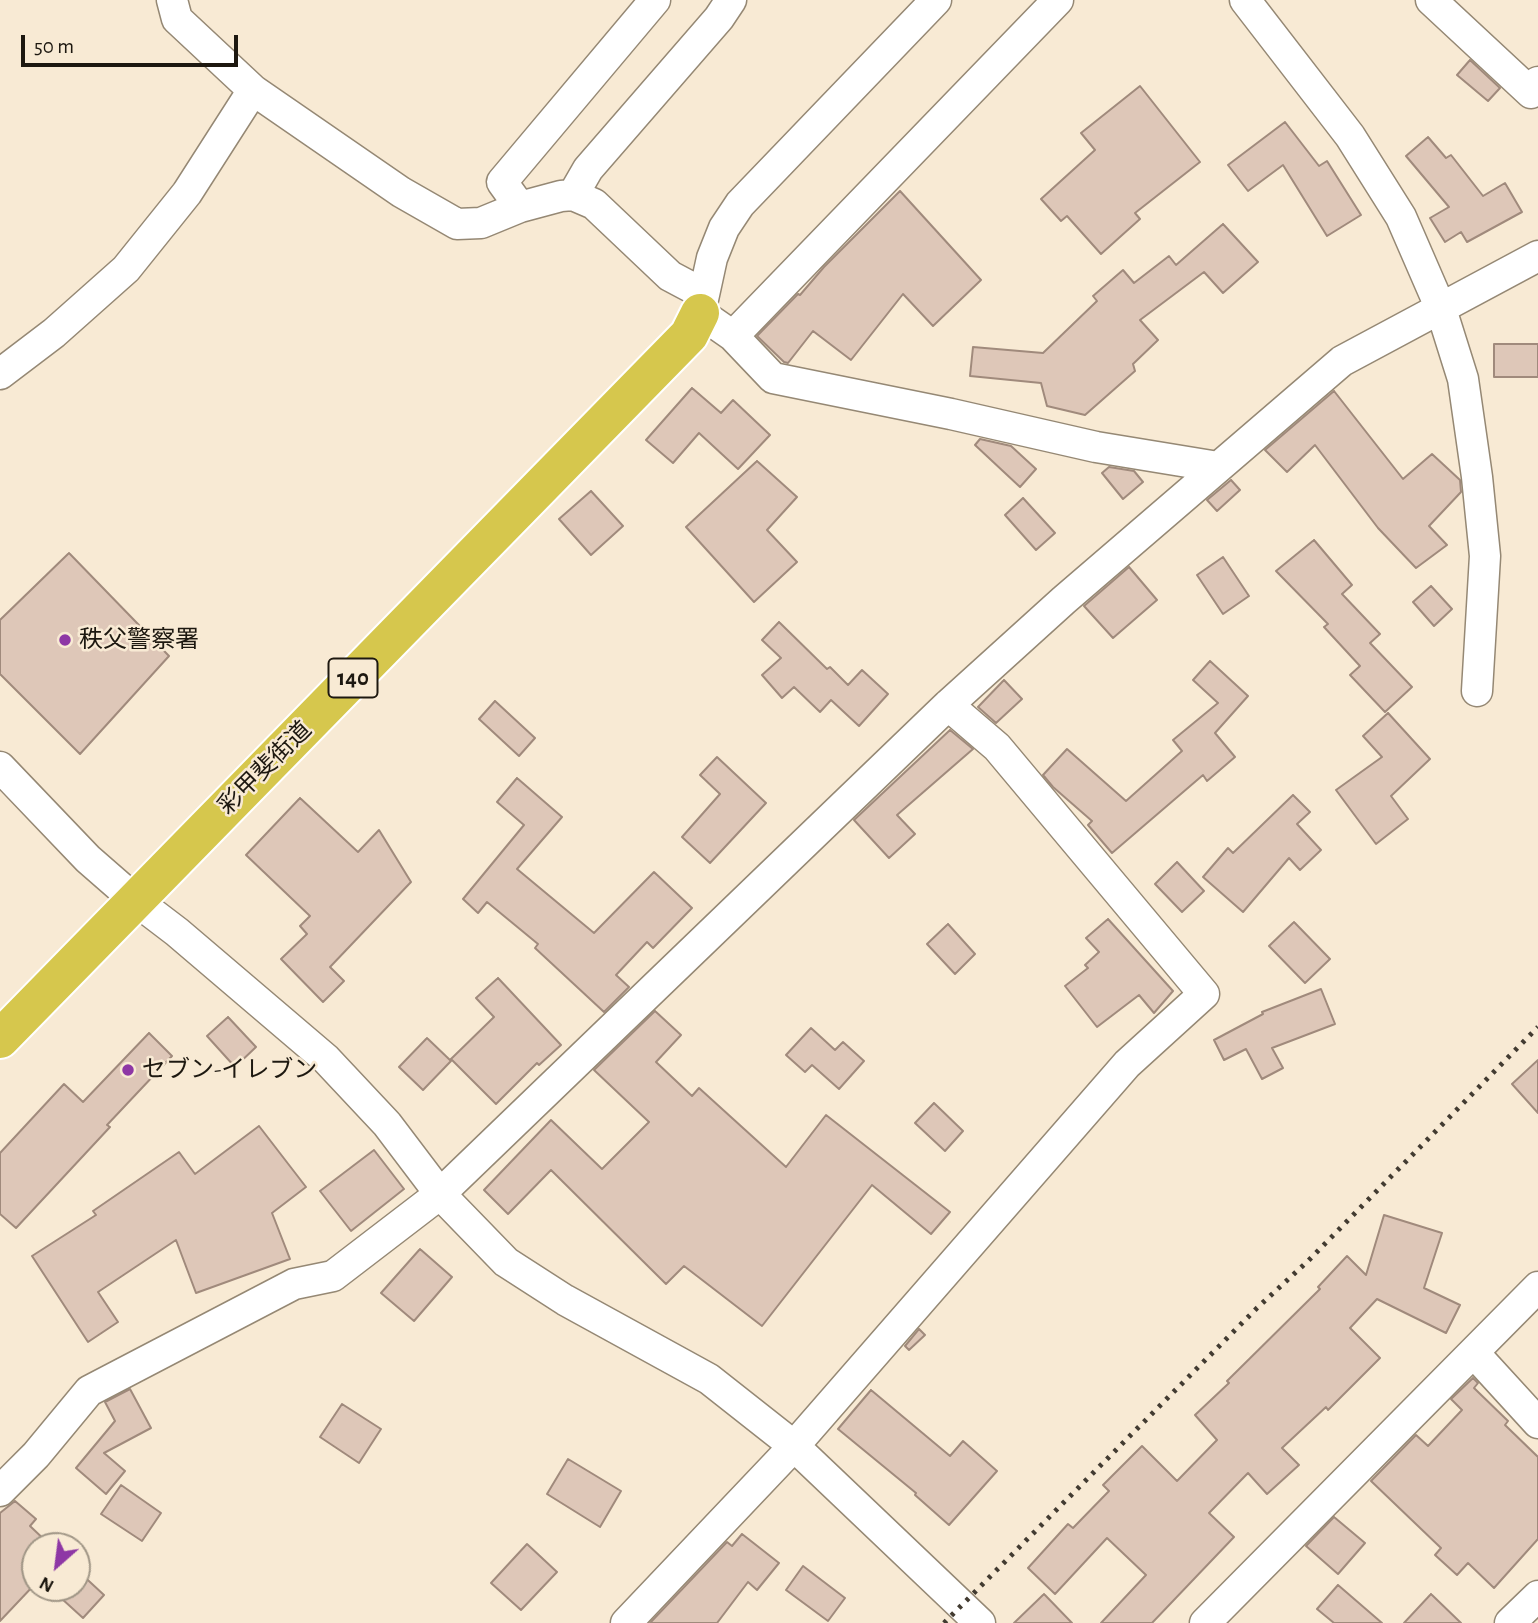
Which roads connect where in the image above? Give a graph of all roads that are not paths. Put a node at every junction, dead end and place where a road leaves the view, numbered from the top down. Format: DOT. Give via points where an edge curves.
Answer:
graph roads {
  1 [pos="172,0"];
  2 [pos="655,0"];
  3 [pos="731,0"];
  4 [pos="936,0"];
  5 [pos="1059,0"];
  6 [pos="1245,0"];
  7 [pos="1431,0"];
  8 [pos="1538,82"];
  9 [pos="253,90"];
  10 [pos="573,195"];
  11 [pos="520,207"];
  12 [pos="1538,256"];
  13 [pos="701,303"];
  14 [pos="1441,309"];
  15 [pos="733,336"];
  16 [pos="0,373"];
  17 [pos="1218,467"];
  18 [pos="1478,691"];
  19 [pos="948,705"];
  20 [pos="0,767"];
  21 [pos="135,900"];
  22 [pos="0,1039"];
  23 [pos="440,1195"];
  24 [pos="1538,1287"];
  25 [pos="1474,1353"];
  26 [pos="1538,1423"];
  27 [pos="794,1446"];
  28 [pos="0,1491"];
  29 [pos="1538,1596"];
  30 [pos="626,1623"];
  31 [pos="980,1623"];
  32 [pos="1205,1623"];
  33 [pos="1510,1623"];
  1 -- 9 [label="street" via="177,19"];
  2 -- 11 [label="street" via="502,182"];
  3 -- 10 [label="street" via="587,169"];
  4 -- 13 [label="street" via="740,204 712,258"];
  5 -- 15 [label="street"];
  6 -- 14 [label="street" via="1350,136 1401,217"];
  7 -- 8 [label="street" via="1531,93"];
  9 -- 11 [label="street" via="401,192 457,224 481,223"];
  9 -- 16 [label="street" via="187,193 125,270"];
  10 -- 11 [label="street"];
  10 -- 13 [label="street" via="594,204"];
  12 -- 14 [label="street"];
  13 -- 15 [label="street"];
  13 -- 21 [label="highway, 彩甲斐街道 / 140" via="689,335"];
  14 -- 17 [label="street" via="1347,357"];
  14 -- 18 [label="street" via="1463,379 1485,556"];
  15 -- 17 [label="street" via="773,378 1096,447"];
  17 -- 19 [label="street"];
  19 -- 23 [label="street"];
  19 -- 27 [label="street" via="997,747 1204,994 1127,1064"];
  20 -- 21 [label="street" via="88,859"];
  21 -- 22 [label="highway, 彩甲斐街道 / 140"];
  21 -- 23 [label="street" via="326,1059 387,1124"];
  23 -- 27 [label="street" via="506,1262 709,1379"];
  23 -- 28 [label="street" via="333,1276 294,1284 89,1391"];
  24 -- 25 [label="street"];
  25 -- 26 [label="street"];
  25 -- 32 [label="street"];
  27 -- 30 [label="street"];
  27 -- 31 [label="street"];
  29 -- 33 [label="street"];
}
